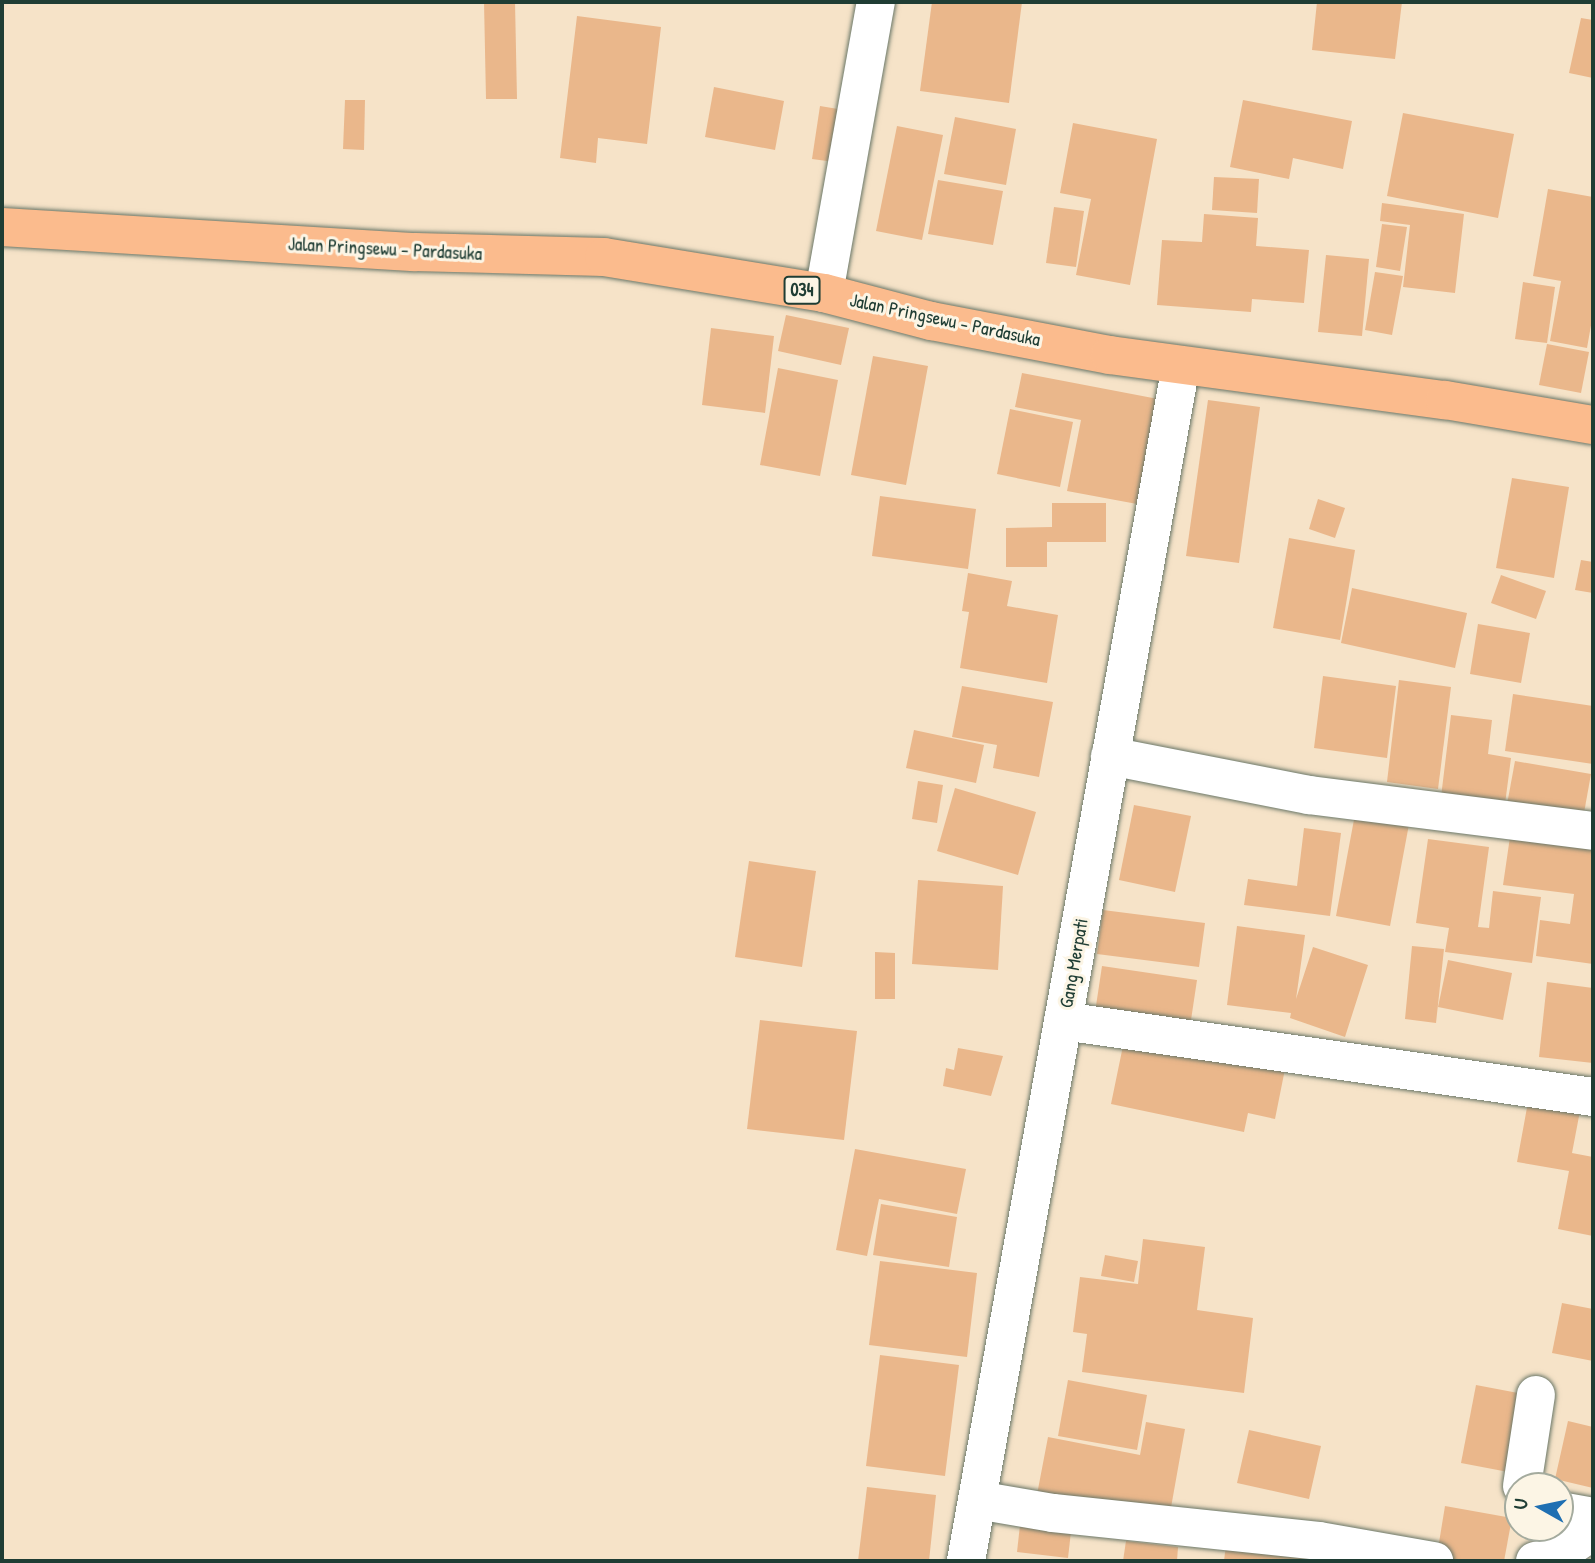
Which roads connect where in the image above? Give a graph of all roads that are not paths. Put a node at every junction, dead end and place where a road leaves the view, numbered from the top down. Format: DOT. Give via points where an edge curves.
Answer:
graph roads {
  1 [pos="876,2"];
  2 [pos="2,227"];
  3 [pos="824,293"];
  4 [pos="1181,365"];
  5 [pos="1593,425"];
  6 [pos="1110,756"];
  7 [pos="1593,831"];
  8 [pos="1063,1021"];
  9 [pos="1593,1097"];
  10 [pos="1536,1395"];
  11 [pos="1524,1472"];
  12 [pos="977,1500"];
  13 [pos="1574,1514"];
  14 [pos="1593,1517"];
  15 [pos="1593,1531"];
  16 [pos="966,1561"];
  17 [pos="1434,1561"];
  18 [pos="1535,1561"];
  1 -- 3 [label="street"];
  2 -- 3 [label="main road, Jalan Pringsewu - Pardasuka / 034" via="415,252 604,257"];
  3 -- 4 [label="main road, Jalan Pringsewu - Pardasuka / 034" via="931,321"];
  4 -- 5 [label="main road, Jalan Pringsewu - Pardasuka / 034"];
  4 -- 6 [label="street, Gang Merpati"];
  6 -- 7 [label="street" via="1309,795"];
  6 -- 8 [label="street, Gang Merpati"];
  8 -- 9 [label="street"];
  8 -- 12 [label="street, Gang Merpati"];
  10 -- 11 [label="street"];
  12 -- 16 [label="street, Gang Merpati"];
  12 -- 17 [label="street" via="1053,1513 1319,1541"];
  13 -- 14 [label="street"];
  15 -- 18 [label="street" via="1556,1556"];
}
